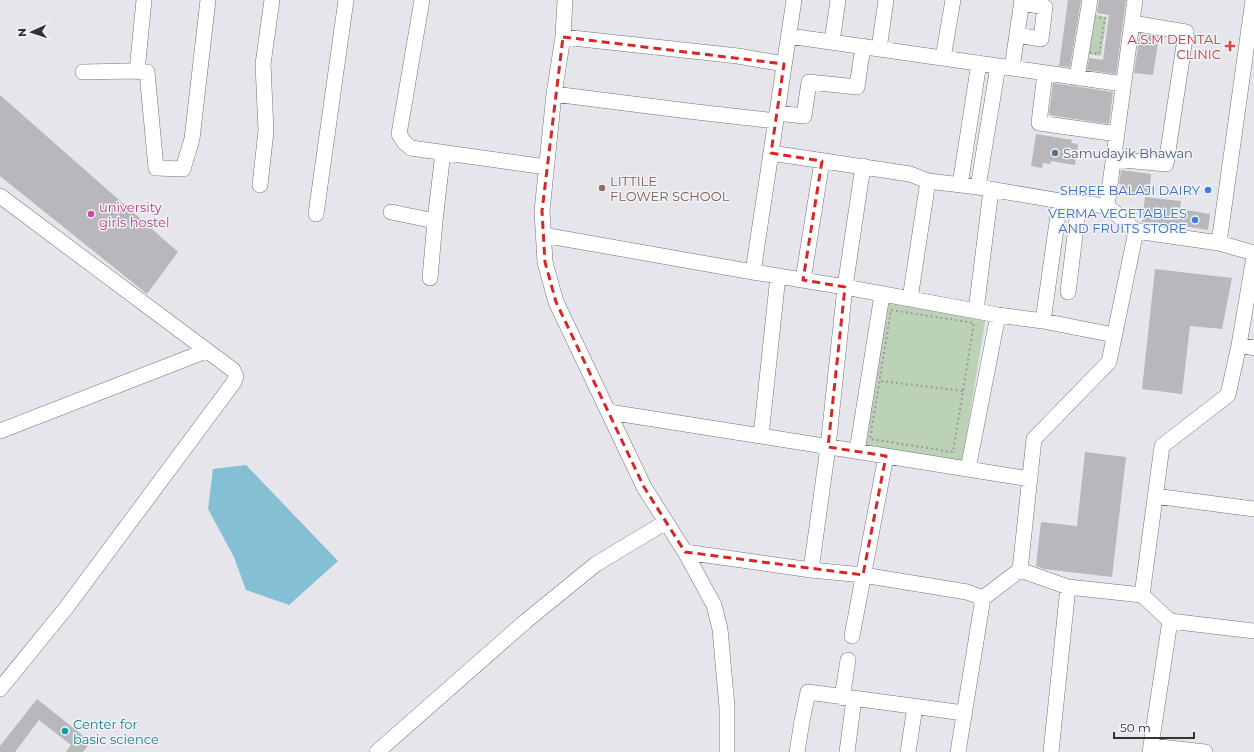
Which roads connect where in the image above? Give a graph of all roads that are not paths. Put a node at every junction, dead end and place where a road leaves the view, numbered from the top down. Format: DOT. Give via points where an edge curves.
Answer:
graph roads {
  1 [pos="144,0"];
  2 [pos="208,0"];
  3 [pos="272,0"];
  4 [pos="346,0"];
  5 [pos="422,0"];
  6 [pos="565,0"];
  7 [pos="794,0"];
  8 [pos="838,0"];
  9 [pos="886,0"];
  10 [pos="953,0"];
  11 [pos="1090,0"];
  12 [pos="1135,0"];
  13 [pos="1253,0"];
  14 [pos="1022,2"];
  15 [pos="1132,23"];
  16 [pos="1017,35"];
  17 [pos="789,36"];
  18 [pos="563,37"];
  19 [pos="832,42"];
  20 [pos="863,46"];
  21 [pos="879,49"];
  22 [pos="943,58"];
  23 [pos="784,64"];
  24 [pos="979,64"];
  25 [pos="1005,67"];
  26 [pos="137,71"];
  27 [pos="84,72"];
  28 [pos="1045,73"];
  29 [pos="1077,78"];
  30 [pos="1123,84"];
  31 [pos="554,94"];
  32 [pos="776,117"];
  33 [pos="1117,134"];
  34 [pos="442,152"];
  35 [pos="771,153"];
  36 [pos="1113,159"];
  37 [pos="822,160"];
  38 [pos="863,166"];
  39 [pos="546,167"];
  40 [pos="928,181"];
  41 [pos="260,185"];
  42 [pos="960,185"];
  43 [pos="985,188"];
  44 [pos="0,196"];
  45 [pos="1060,201"];
  46 [pos="1079,203"];
  47 [pos="1107,206"];
  48 [pos="391,212"];
  49 [pos="316,214"];
  50 [pos="435,220"];
  51 [pos="1136,231"];
  52 [pos="543,235"];
  53 [pos="1219,242"];
  54 [pos="1254,253"];
  55 [pos="1254,257"];
  56 [pos="753,272"];
  57 [pos="778,276"];
  58 [pos="430,278"];
  59 [pos="803,280"];
  60 [pos="845,287"];
  61 [pos="1068,292"];
  62 [pos="882,295"];
  63 [pos="910,299"];
  64 [pos="976,311"];
  65 [pos="998,315"];
  66 [pos="1043,321"];
  67 [pos="1114,335"];
  68 [pos="1247,346"];
  69 [pos="206,351"];
  70 [pos="608,412"];
  71 [pos="0,431"];
  72 [pos="761,436"];
  73 [pos="828,447"];
  74 [pos="857,451"];
  75 [pos="886,456"];
  76 [pos="968,469"];
  77 [pos="1030,479"];
  78 [pos="1156,496"];
  79 [pos="1254,508"];
  80 [pos="666,522"];
  81 [pos="685,552"];
  82 [pos="811,570"];
  83 [pos="1020,570"];
  84 [pos="863,575"];
  85 [pos="1068,587"];
  86 [pos="1142,596"];
  87 [pos="983,598"];
  88 [pos="1170,621"];
  89 [pos="1254,631"];
  90 [pos="852,636"];
  91 [pos="848,660"];
  92 [pos="0,689"];
  93 [pos="848,698"];
  94 [pos="915,707"];
  95 [pos="964,713"];
  96 [pos="1151,749"];
  97 [pos="377,752"];
  98 [pos="727,752"];
  99 [pos="797,752"];
  100 [pos="847,752"];
  101 [pos="908,752"];
  102 [pos="958,752"];
  103 [pos="1052,752"];
  104 [pos="1201,752"];
  1 -- 26 [label="street"];
  2 -- 26 [label="street" via="192,139 183,169 156,168 147,72"];
  3 -- 41 [label="street" via="263,64 266,131"];
  4 -- 49 [label="street"];
  5 -- 34 [label="street" via="399,134 411,148"];
  6 -- 18 [label="street"];
  7 -- 17 [label="street"];
  8 -- 19 [label="street"];
  9 -- 21 [label="street"];
  10 -- 22 [label="street"];
  11 -- 29 [label="street"];
  12 -- 15 [label="street"];
  13 -- 53 [label="street"];
  14 -- 16 [label="street"];
  14 -- 16 [label="street" via="1045,7 1041,39"];
  15 -- 30 [label="street"];
  15 -- 36 [label="street" via="1186,32 1166,164"];
  16 -- 25 [label="street"];
  17 -- 19 [label="street"];
  17 -- 23 [label="street"];
  18 -- 23 [label="street" via="738,56"];
  18 -- 31 [label="street"];
  19 -- 20 [label="street"];
  20 -- 21 [label="street"];
  20 -- 32 [label="street" via="857,87 809,82 804,116"];
  21 -- 22 [label="street"];
  22 -- 24 [label="street"];
  23 -- 32 [label="street"];
  24 -- 25 [label="street"];
  24 -- 42 [label="street"];
  25 -- 28 [label="street"];
  25 -- 43 [label="street"];
  26 -- 27 [label="street"];
  28 -- 29 [label="street"];
  28 -- 33 [label="street" via="1038,123"];
  29 -- 30 [label="street"];
  30 -- 33 [label="street"];
  31 -- 32 [label="street"];
  31 -- 39 [label="street"];
  32 -- 35 [label="street"];
  33 -- 36 [label="street"];
  34 -- 39 [label="street"];
  34 -- 50 [label="street"];
  35 -- 37 [label="street"];
  35 -- 56 [label="street"];
  36 -- 47 [label="street"];
  37 -- 38 [label="street"];
  37 -- 59 [label="street"];
  38 -- 40 [label="street" via="910,174"];
  38 -- 60 [label="street"];
  39 -- 52 [label="street" via="542,211"];
  40 -- 42 [label="street"];
  40 -- 63 [label="street"];
  42 -- 43 [label="street"];
  43 -- 45 [label="street"];
  43 -- 64 [label="street"];
  44 -- 69 [label="street"];
  45 -- 46 [label="street"];
  45 -- 66 [label="street"];
  46 -- 47 [label="street"];
  46 -- 61 [label="street"];
  47 -- 51 [label="street"];
  48 -- 50 [label="street"];
  50 -- 58 [label="street"];
  51 -- 53 [label="street"];
  51 -- 67 [label="street"];
  52 -- 56 [label="street"];
  52 -- 70 [label="street" via="545,262 556,302"];
  53 -- 54 [label="street"];
  55 -- 68 [label="street"];
  56 -- 57 [label="street"];
  57 -- 59 [label="street"];
  57 -- 72 [label="street"];
  59 -- 60 [label="street"];
  60 -- 62 [label="street"];
  60 -- 73 [label="street"];
  62 -- 63 [label="street"];
  62 -- 74 [label="street"];
  63 -- 64 [label="street"];
  64 -- 65 [label="street"];
  65 -- 66 [label="street"];
  65 -- 76 [label="street"];
  66 -- 67 [label="street"];
  67 -- 77 [label="street" via="1109,362 1034,439"];
  68 -- 78 [label="street" via="1228,395 1162,446"];
  69 -- 71 [label="street"];
  69 -- 92 [label="street" via="233,370 236,376 234,382 66,608"];
  70 -- 72 [label="street"];
  70 -- 80 [label="street" via="644,486"];
  72 -- 73 [label="street"];
  73 -- 74 [label="street"];
  73 -- 82 [label="street"];
  74 -- 75 [label="street"];
  75 -- 76 [label="street"];
  75 -- 84 [label="street"];
  76 -- 77 [label="street"];
  77 -- 83 [label="street"];
  78 -- 79 [label="street"];
  78 -- 86 [label="street"];
  80 -- 81 [label="street"];
  80 -- 97 [label="street" via="596,564 526,621"];
  81 -- 82 [label="street"];
  81 -- 98 [label="street" via="714,605 720,629 727,707"];
  82 -- 84 [label="street"];
  83 -- 85 [label="street"];
  83 -- 87 [label="street"];
  84 -- 87 [label="street" via="967,592"];
  84 -- 90 [label="street"];
  85 -- 86 [label="street"];
  85 -- 103 [label="street"];
  86 -- 88 [label="street"];
  87 -- 95 [label="street"];
  88 -- 89 [label="street"];
  88 -- 96 [label="street"];
  91 -- 93 [label="street"];
  93 -- 94 [label="street"];
  93 -- 99 [label="street" via="808,692"];
  93 -- 100 [label="street"];
  94 -- 95 [label="street"];
  94 -- 101 [label="street"];
  95 -- 102 [label="street"];
  96 -- 104 [label="street"];
}
